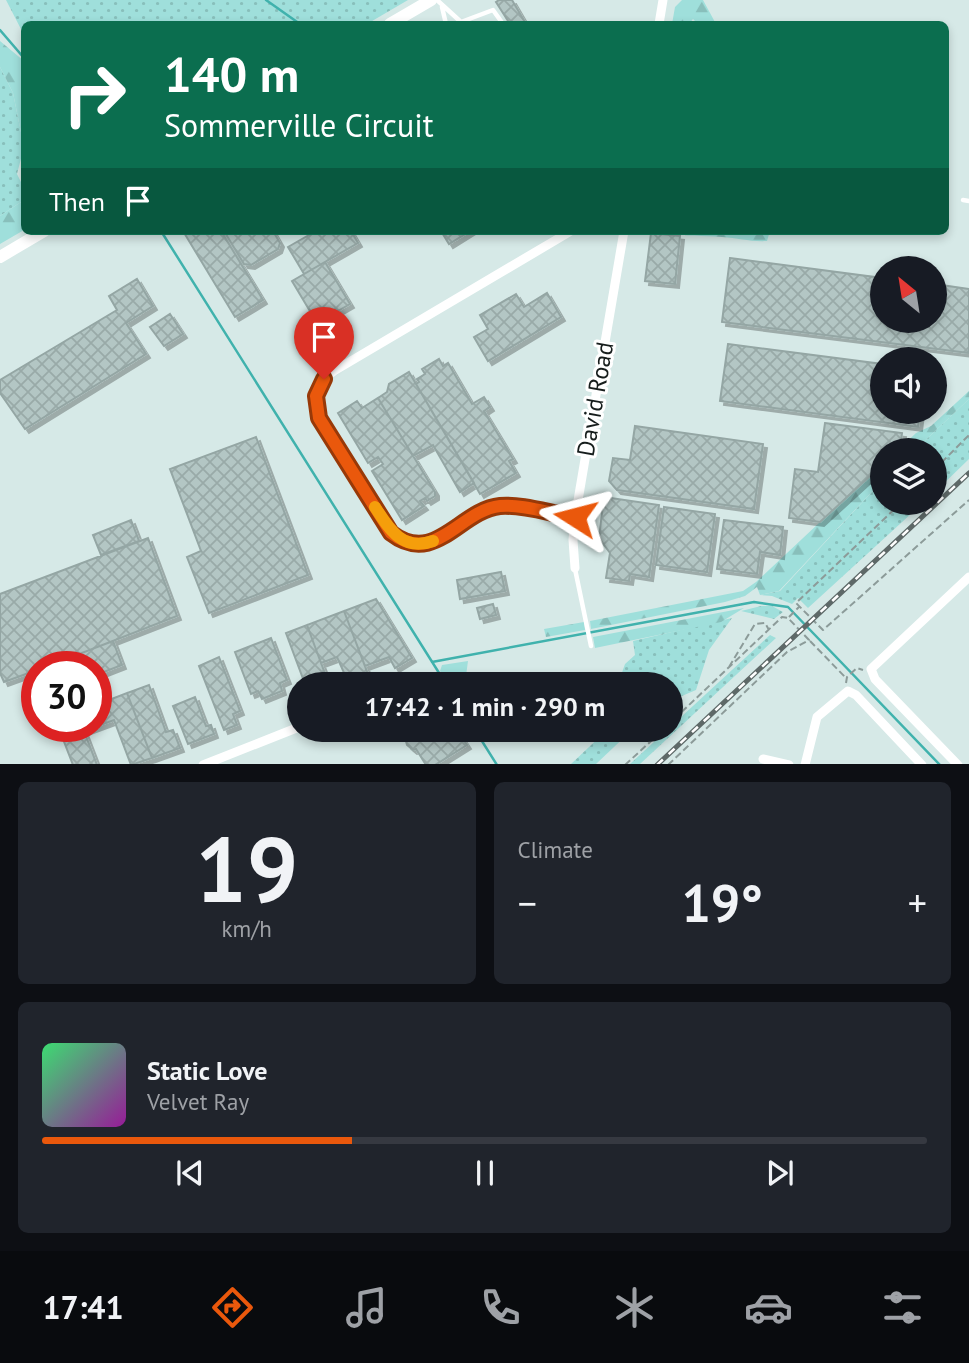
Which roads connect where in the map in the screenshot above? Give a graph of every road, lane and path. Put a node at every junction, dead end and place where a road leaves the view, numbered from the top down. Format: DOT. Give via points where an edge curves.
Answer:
graph roads {
  1 [pos="437,0"];
  2 [pos="663,0"];
  3 [pos="437,4"];
  4 [pos="397,21"];
  5 [pos="445,21"];
  6 [pos="459,21"];
  7 [pos="477,21"];
  8 [pos="501,21"];
  9 [pos="660,21"];
  10 [pos="37,235"];
  11 [pos="564,235"];
  12 [pos="621,235"];
  13 [pos="0,257"];
  14 [pos="969,435"];
  15 [pos="947,457"];
  16 [pos="969,500"];
  17 [pos="888,515"];
  18 [pos="575,517"];
  19 [pos="575,568"];
  20 [pos="969,577"];
  21 [pos="800,606"];
  22 [pos="788,618"];
  23 [pos="769,632"];
  24 [pos="809,640"];
  25 [pos="591,646"];
  26 [pos="856,668"];
  27 [pos="727,671"];
  28 [pos="683,711"];
  29 [pos="287,732"];
  30 [pos="650,742"];
  31 [pos="763,759"];
  32 [pos="206,764"];
  33 [pos="626,764"];
  34 [pos="669,764"];
  35 [pos="785,764"];
  36 [pos="805,764"];
  37 [pos="921,764"];
  38 [pos="957,764"];
  1 -- 3 [label="lane"];
  2 -- 9 [label="street"];
  3 -- 4 [label="main road"];
  3 -- 5 [label="lane"];
  3 -- 6 [label="lane"];
  7 -- 8 [label="lane" via="492,10"];
  10 -- 13 [label="main road"];
  11 -- 18 [label="street" via="334,371 321,384 316,403 333,441 391,533 402,540 430,542 500,506"];
  12 -- 18 [label="street, David Road"];
  14 -- 15 [label="path"];
  16 -- 21 [label="path" via="823,630"];
  17 -- 21 [label="path" via="796,603"];
  18 -- 19 [label="street, David Road"];
  19 -- 25 [label="lane"];
  20 -- 38 [label="street" via="871,668 875,679"];
  21 -- 22 [label="path"];
  22 -- 23 [label="path" via="782,617"];
  22 -- 24 [label="path"];
  23 -- 27 [label="path"];
  23 -- 27 [label="path" via="765,623 755,624"];
  24 -- 26 [label="path" via="847,678"];
  24 -- 34 [label="path" via="787,652"];
  27 -- 28 [label="path"];
  29 -- 32 [label="street"];
  30 -- 33 [label="path"];
  31 -- 35 [label="street"];
  36 -- 37 [label="street" via="817,717 848,691"];
}
